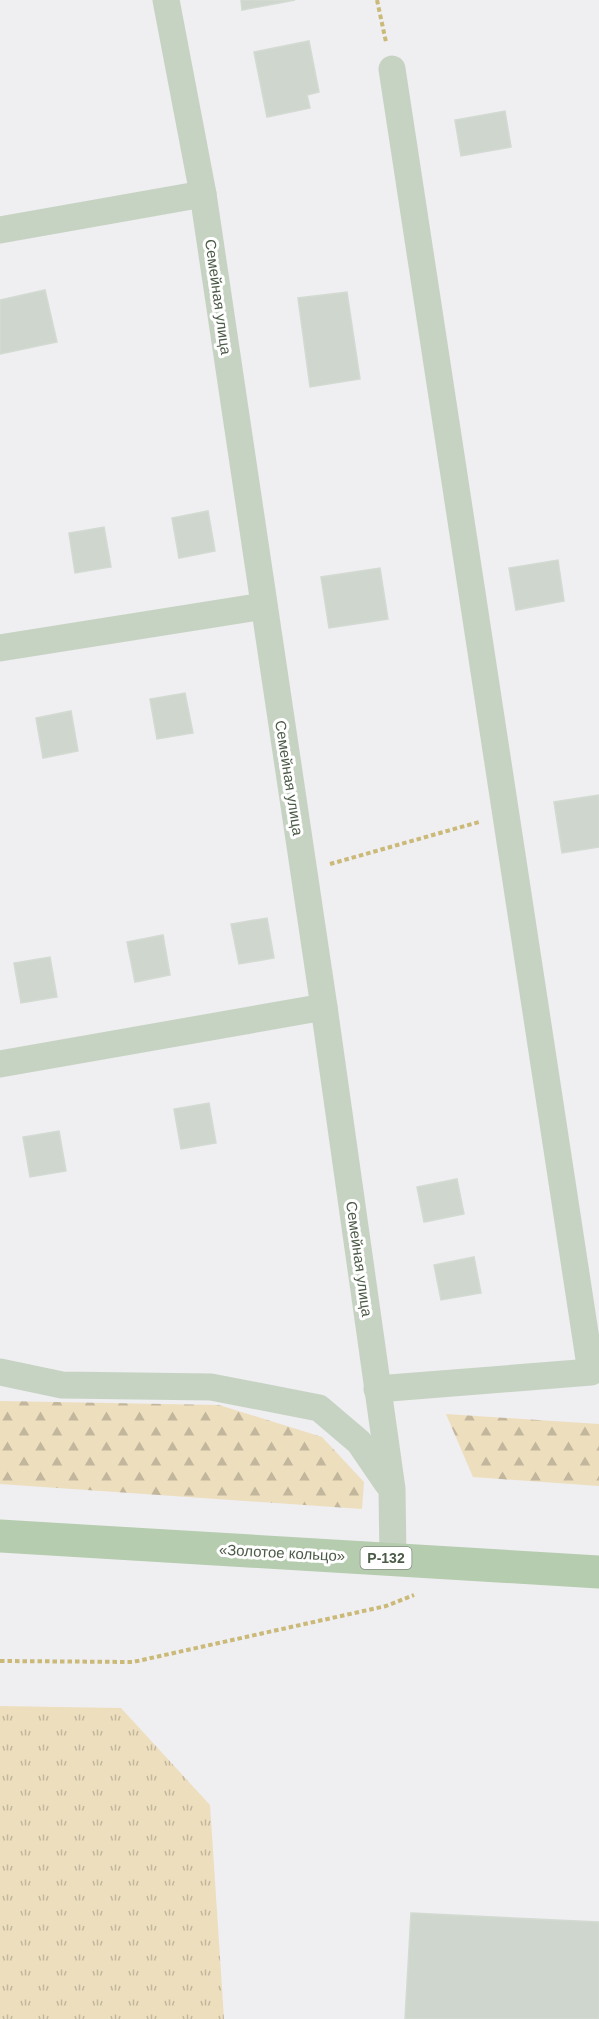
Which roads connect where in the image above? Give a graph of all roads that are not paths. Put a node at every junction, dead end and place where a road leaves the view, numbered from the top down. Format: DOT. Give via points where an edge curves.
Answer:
graph roads {
  1 [pos="166,0"];
  2 [pos="392,69"];
  3 [pos="203,194"];
  4 [pos="0,230"];
  5 [pos="264,606"];
  6 [pos="0,648"];
  7 [pos="324,1007"];
  8 [pos="0,1064"];
  9 [pos="0,1372"];
  10 [pos="377,1389"];
  11 [pos="392,1489"];
  12 [pos="0,1536"];
  13 [pos="393,1559"];
  14 [pos="599,1572"];
  1 -- 3 [label="street, Семейная улица"];
  2 -- 10 [label="street" via="591,1372"];
  3 -- 4 [label="street"];
  3 -- 5 [label="street, Семейная улица"];
  5 -- 6 [label="street"];
  5 -- 7 [label="street, Семейная улица"];
  7 -- 8 [label="street"];
  7 -- 10 [label="street, Семейная улица"];
  9 -- 11 [label="street" via="62,1385 210,1387 319,1408 360,1442"];
  10 -- 11 [label="street, Семейная улица"];
  11 -- 13 [label="street, Семейная улица"];
  12 -- 13 [label="main road, «Золотое кольцо» / Р-132"];
  13 -- 14 [label="main road, «Золотое кольцо» / Р-132"];
}
